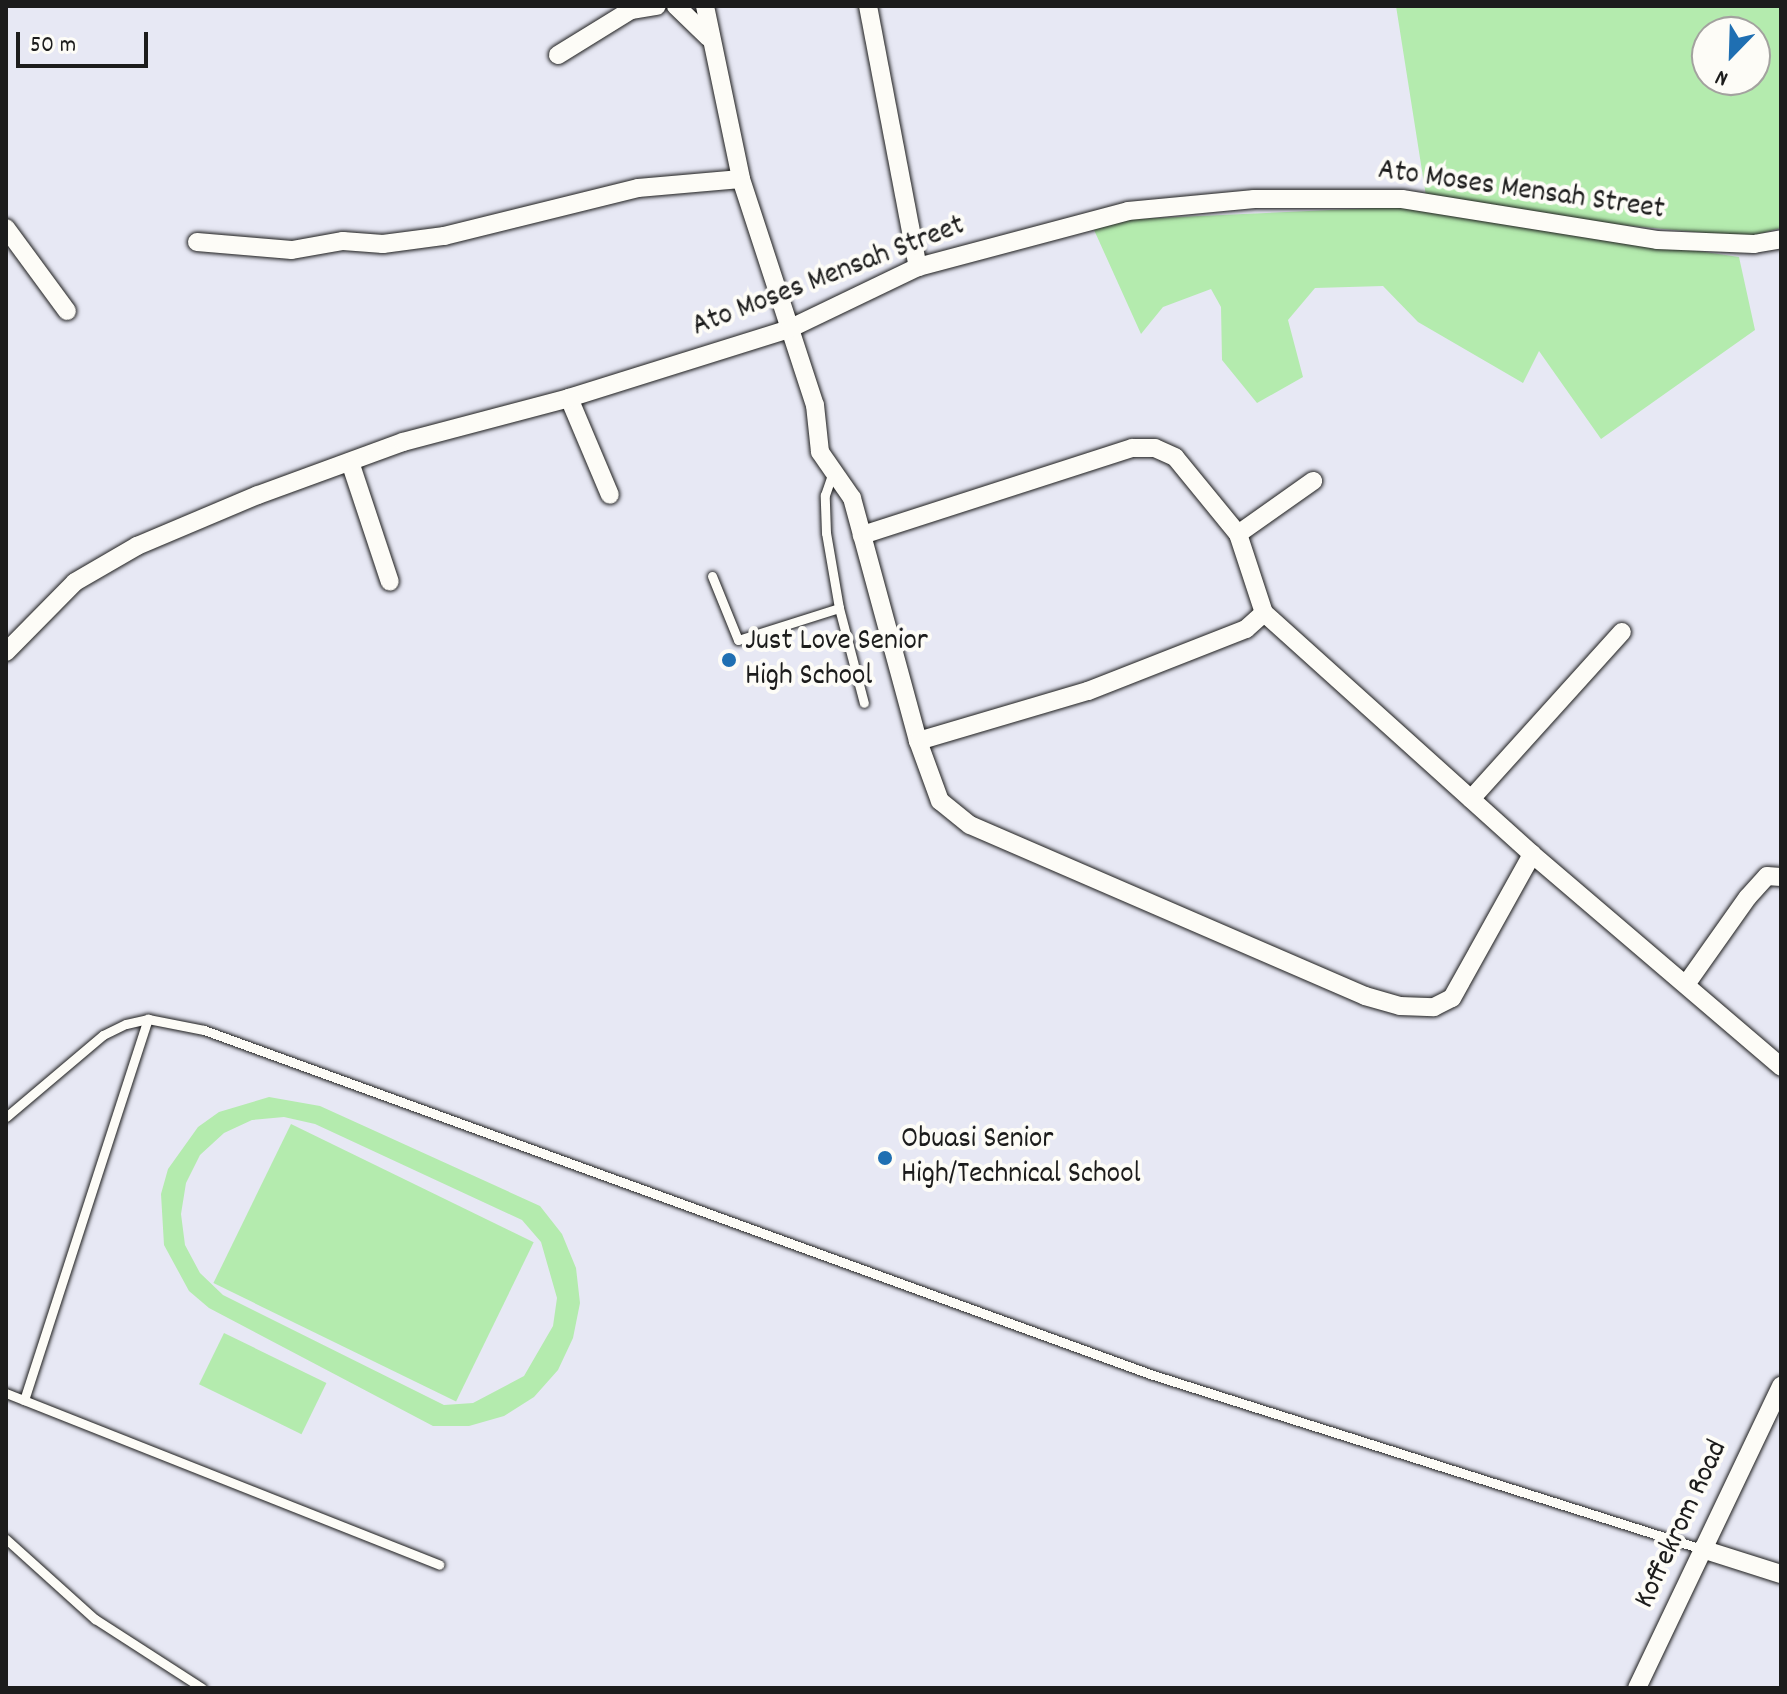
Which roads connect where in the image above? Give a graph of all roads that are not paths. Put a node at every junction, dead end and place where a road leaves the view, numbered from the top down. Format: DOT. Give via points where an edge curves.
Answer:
graph roads {
  1 [pos="657,6"];
  2 [pos="676,6"];
  3 [pos="705,6"];
  4 [pos="868,6"];
  5 [pos="708,37"];
  6 [pos="558,55"];
  7 [pos="741,179"];
  8 [pos="6,228"];
  9 [pos="1781,239"];
  10 [pos="197,242"];
  11 [pos="918,267"];
  12 [pos="67,311"];
  13 [pos="789,329"];
  14 [pos="569,398"];
  15 [pos="350,462"];
  16 [pos="832,475"];
  17 [pos="1313,481"];
  18 [pos="610,495"];
  19 [pos="1238,534"];
  20 [pos="862,535"];
  21 [pos="712,576"];
  22 [pos="390,582"];
  23 [pos="839,608"];
  24 [pos="1264,613"];
  25 [pos="1622,632"];
  26 [pos="6,652"];
  27 [pos="864,703"];
  28 [pos="918,741"];
  29 [pos="1471,799"];
  30 [pos="1532,854"];
  31 [pos="1781,877"];
  32 [pos="1687,983"];
  33 [pos="148,1019"];
  34 [pos="1781,1067"];
  35 [pos="6,1117"];
  36 [pos="1781,1386"];
  37 [pos="6,1393"];
  38 [pos="24,1400"];
  39 [pos="6,1539"];
  40 [pos="1702,1549"];
  41 [pos="439,1564"];
  42 [pos="1781,1574"];
  43 [pos="202,1688"];
  44 [pos="1637,1688"];
  1 -- 6 [label="street" via="631,10"];
  2 -- 5 [label="street"];
  3 -- 5 [label="street"];
  4 -- 11 [label="street"];
  5 -- 7 [label="street"];
  7 -- 10 [label="street" via="638,188 444,236 383,244 343,241 292,250"];
  7 -- 13 [label="street"];
  8 -- 12 [label="street"];
  9 -- 11 [label="street, Ato Moses Mensah Street" via="1754,244 1657,240 1402,199 1254,199 1128,211"];
  11 -- 13 [label="street, Ato Moses Mensah Street"];
  13 -- 14 [label="street, Ato Moses Mensah Street"];
  13 -- 16 [label="street" via="815,405 820,452"];
  14 -- 15 [label="street, Ato Moses Mensah Street" via="403,442"];
  14 -- 18 [label="street"];
  15 -- 22 [label="street"];
  15 -- 26 [label="street, Ato Moses Mensah Street" via="137,546 75,582"];
  16 -- 20 [label="street" via="852,498"];
  16 -- 23 [label="lane" via="825,495 826,533"];
  17 -- 19 [label="street"];
  19 -- 20 [label="street" via="1175,457 1155,448 1132,448"];
  19 -- 24 [label="street"];
  20 -- 28 [label="street"];
  21 -- 23 [label="lane" via="738,640"];
  23 -- 27 [label="lane"];
  24 -- 28 [label="street" via="1246,629 1088,691"];
  24 -- 29 [label="street"];
  25 -- 29 [label="street"];
  28 -- 30 [label="street" via="940,801 970,825 1264,956 1400,1006 1434,1007 1452,998"];
  29 -- 30 [label="street"];
  30 -- 32 [label="street"];
  31 -- 32 [label="street" via="1767,876"];
  32 -- 34 [label="street"];
  33 -- 35 [label="lane" via="103,1035"];
  33 -- 38 [label="lane"];
  33 -- 40 [label="lane" via="204,1030 430,1108 1150,1374"];
  36 -- 40 [label="street, Koffekrom Road"];
  37 -- 38 [label="lane"];
  38 -- 41 [label="lane"];
  39 -- 43 [label="lane" via="95,1619"];
  40 -- 42 [label="street"];
  40 -- 44 [label="street, Koffekrom Road"];
}
